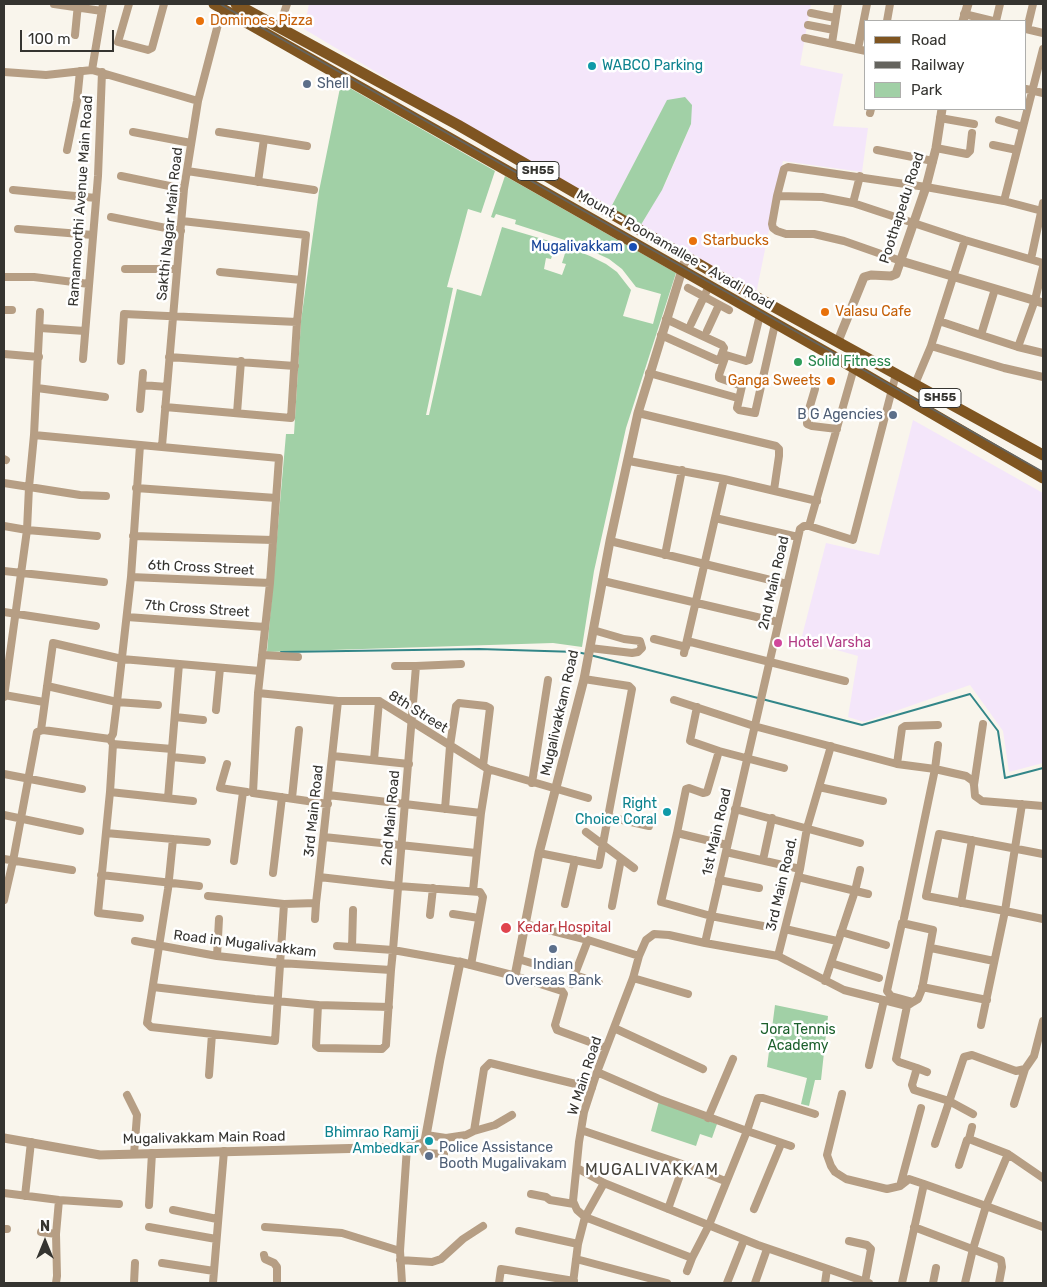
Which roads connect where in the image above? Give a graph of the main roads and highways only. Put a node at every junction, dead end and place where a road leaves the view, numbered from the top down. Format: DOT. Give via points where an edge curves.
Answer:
graph roads {
  1 [pos="236,4"];
  2 [pos="218,6"];
  3 [pos="521,161"];
  4 [pos="513,175"];
  5 [pos="815,328"];
  6 [pos="807,341"];
  7 [pos="1043,455"];
  8 [pos="1043,478"];
  1 -- 3 [label="main road, Mount - Poonamallee - Avadi Road / SH55"];
  2 -- 4 [label="main road, Mount - Poonamallee - Avadi Road / SH55"];
  3 -- 4 [label="main road"];
  3 -- 5 [label="main road, Mount - Poonamallee - Avadi Road / SH55"];
  4 -- 6 [label="main road, Mount - Poonamallee - Avadi Road / SH55" via="681,271 706,291"];
  5 -- 6 [label="main road"];
  5 -- 7 [label="main road, Mount - Poonamallee - Avadi Road / SH55"];
  6 -- 8 [label="main road, Mount - Poonamallee - Avadi Road / SH55"];
}
